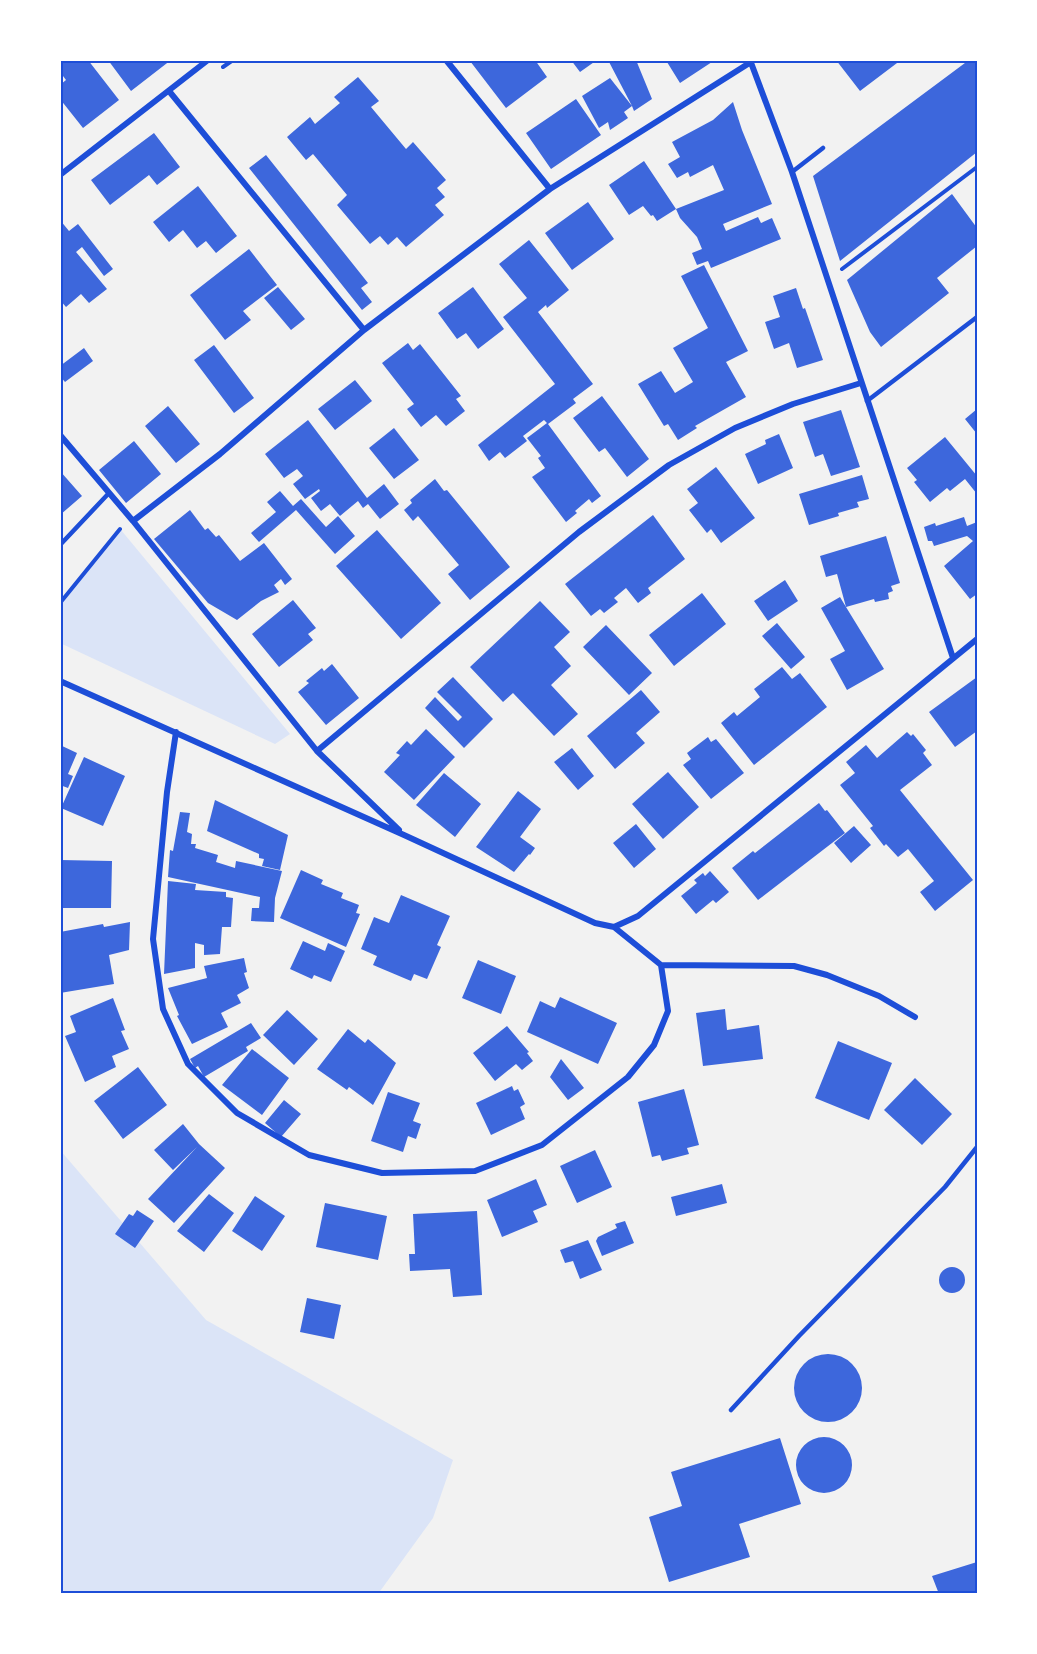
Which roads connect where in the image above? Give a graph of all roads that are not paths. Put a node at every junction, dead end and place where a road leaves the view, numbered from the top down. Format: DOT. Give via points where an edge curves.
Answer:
graph roads {
  1 [pos="208,60"];
  2 [pos="446,60"];
  3 [pos="751,61"];
  4 [pos="169,91"];
  5 [pos="823,148"];
  6 [pos="792,172"];
  7 [pos="60,175"];
  8 [pos="550,189"];
  9 [pos="977,317"];
  10 [pos="364,330"];
  11 [pos="861,383"];
  12 [pos="867,401"];
  13 [pos="60,435"];
  14 [pos="109,493"];
  15 [pos="133,521"];
  16 [pos="60,544"];
  17 [pos="977,639"];
  18 [pos="953,658"];
  19 [pos="60,681"];
  20 [pos="176,732"];
  21 [pos="317,751"];
  22 [pos="404,835"];
  23 [pos="614,927"];
  24 [pos="661,965"];
  25 [pos="915,1017"];
  26 [pos="977,1147"];
  27 [pos="730,1410"];
  1 -- 4 [label="street"];
  2 -- 8 [label="street"];
  3 -- 6 [label="street"];
  3 -- 8 [label="street"];
  4 -- 7 [label="street"];
  4 -- 10 [label="street"];
  5 -- 6 [label="lane"];
  6 -- 11 [label="street"];
  8 -- 10 [label="street"];
  9 -- 12 [label="lane"];
  10 -- 15 [label="street" via="220,454"];
  11 -- 12 [label="street"];
  11 -- 21 [label="street" via="793,404 735,428 669,465 579,532"];
  12 -- 18 [label="street"];
  13 -- 14 [label="street"];
  14 -- 15 [label="street"];
  14 -- 16 [label="lane"];
  15 -- 21 [label="street"];
  17 -- 18 [label="street"];
  18 -- 23 [label="street" via="638,916"];
  19 -- 20 [label="street"];
  20 -- 22 [label="street"];
  20 -- 24 [label="street" via="153,939 163,1009 188,1064 237,1113 309,1155 382,1173 475,1171 542,1145 628,1077 654,1044 668,1011"];
  21 -- 22 [label="street"];
  22 -- 23 [label="street" via="595,923"];
  23 -- 24 [label="street"];
  24 -- 25 [label="street" via="794,966 868,992"];
  26 -- 27 [label="lane" via="945,1187"];
}
